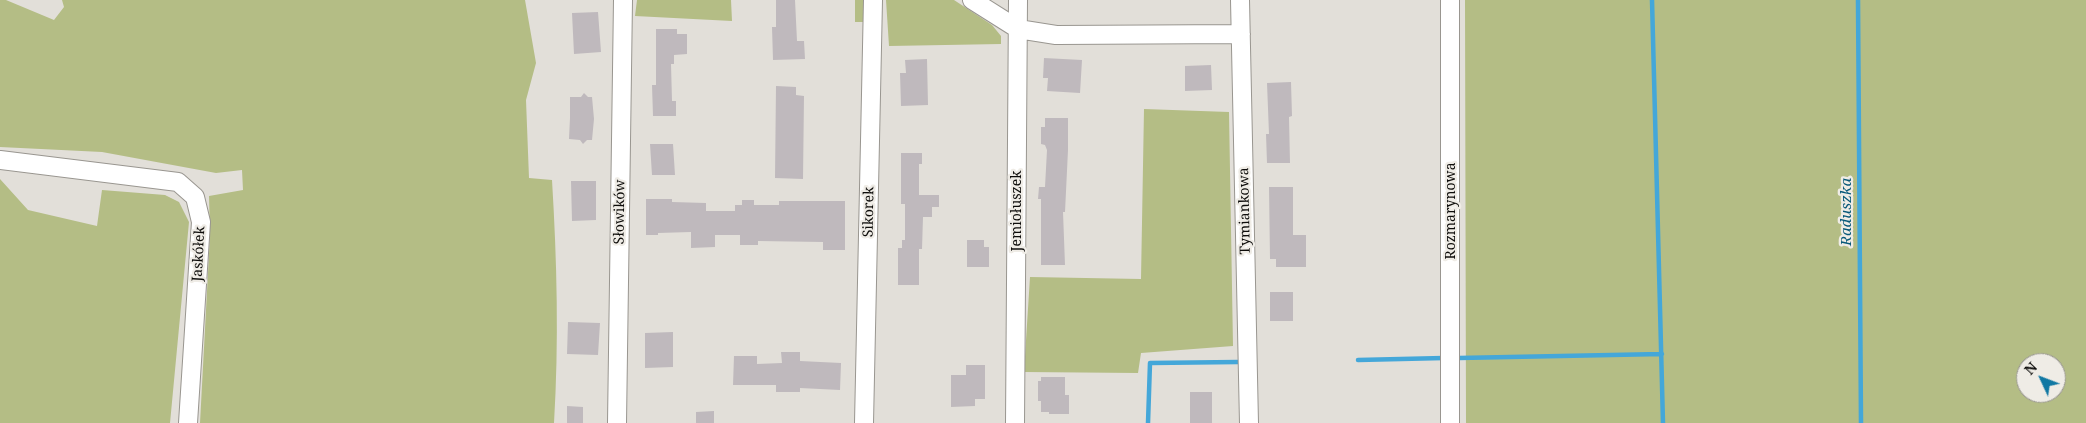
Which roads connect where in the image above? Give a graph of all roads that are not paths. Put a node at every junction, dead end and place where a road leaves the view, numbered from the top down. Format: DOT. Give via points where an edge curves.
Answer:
graph roads {
  1 [pos="623,0"];
  2 [pos="873,0"];
  3 [pos="972,0"];
  4 [pos="1018,0"];
  5 [pos="1240,0"];
  6 [pos="1450,0"];
  7 [pos="1018,29"];
  8 [pos="1241,34"];
  9 [pos="0,160"];
  10 [pos="188,423"];
  11 [pos="617,423"];
  12 [pos="864,423"];
  13 [pos="1015,423"];
  14 [pos="1249,423"];
  15 [pos="1450,423"];
  1 -- 11 [label="street, Słowików"];
  2 -- 12 [label="street, Sikorek"];
  3 -- 7 [label="street"];
  4 -- 7 [label="street, Jemiołuszek"];
  5 -- 8 [label="street, Tymiankowa"];
  6 -- 15 [label="street, Rozmarynowa"];
  7 -- 8 [label="street" via="1056,35"];
  7 -- 13 [label="street, Jemiołuszek"];
  8 -- 14 [label="street, Tymiankowa"];
  9 -- 10 [label="street, Jaskółek" via="178,182 195,197 201,222"];
}
